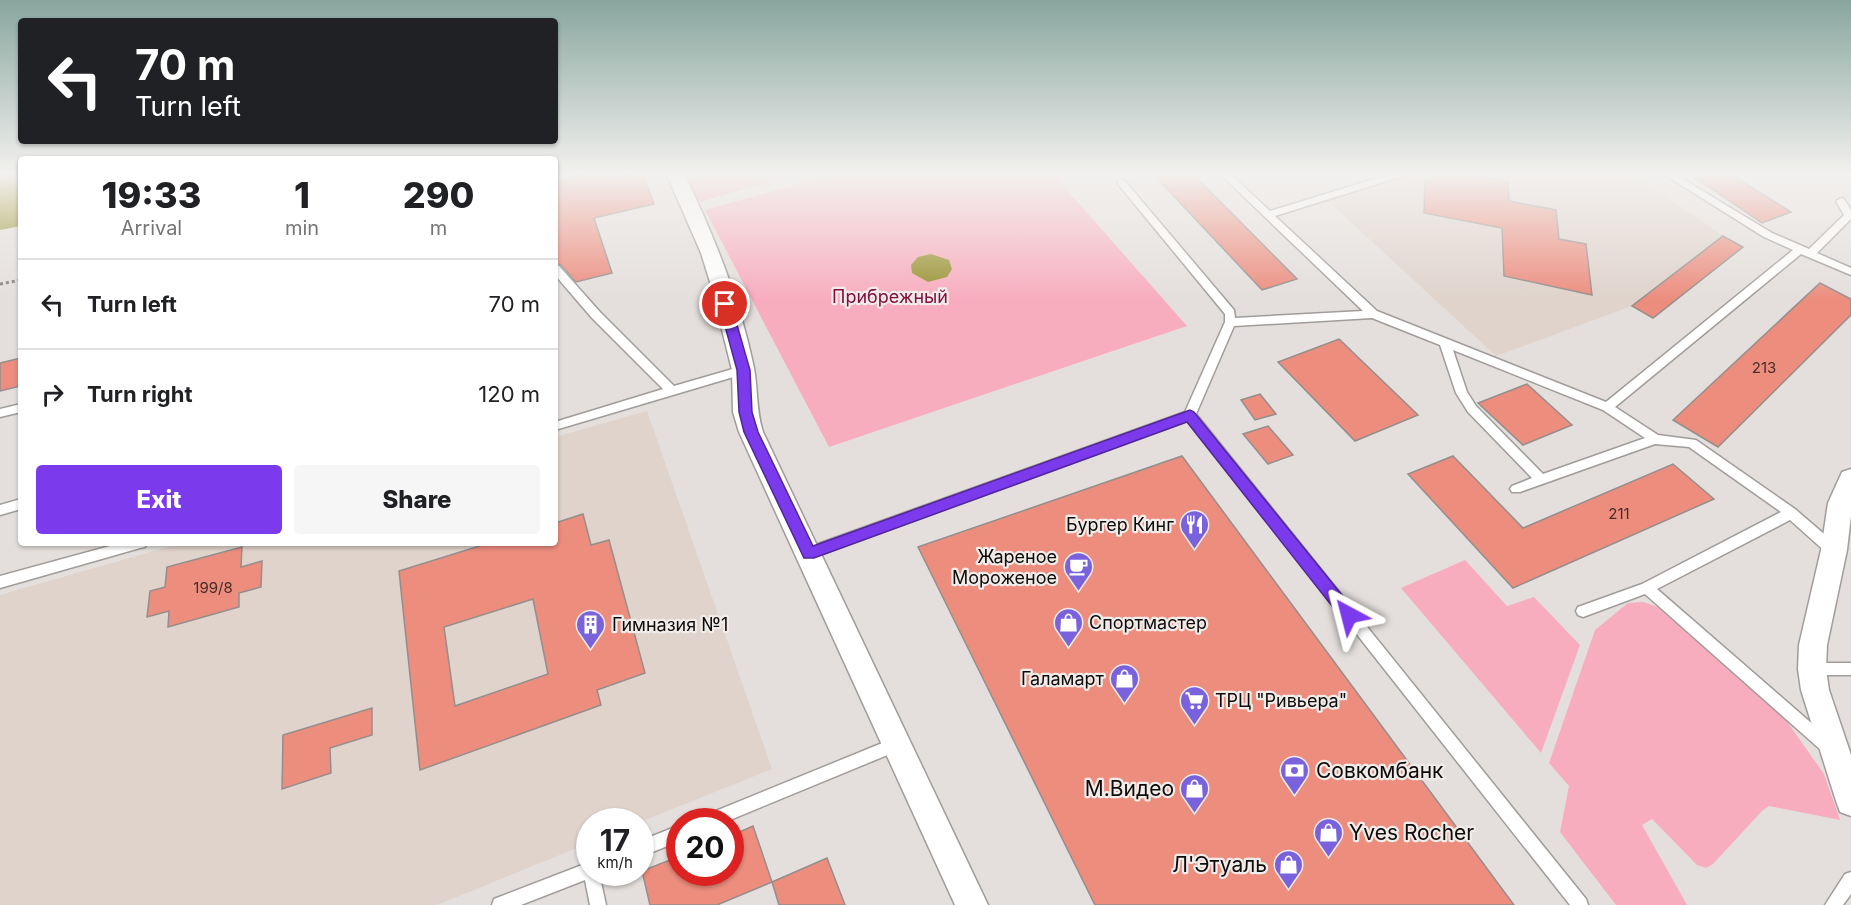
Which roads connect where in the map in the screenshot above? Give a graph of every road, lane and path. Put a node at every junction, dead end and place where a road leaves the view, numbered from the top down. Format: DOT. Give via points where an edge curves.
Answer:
graph roads {
  1 [pos="694,215"];
  2 [pos="1148,215"];
  3 [pos="1269,215"];
  4 [pos="1736,215"];
  5 [pos="1849,215"];
  6 [pos="1806,251"];
  7 [pos="558,271"];
  8 [pos="1851,272"];
  9 [pos="18,281"];
  10 [pos="0,284"];
  11 [pos="1373,314"];
  12 [pos="1230,322"];
  13 [pos="1445,344"];
  14 [pos="743,370"];
  15 [pos="672,391"];
  16 [pos="1607,407"];
  17 [pos="18,409"];
  18 [pos="0,412"];
  19 [pos="1190,415"];
  20 [pos="558,425"];
  21 [pos="1655,439"];
  22 [pos="1540,479"];
  23 [pos="1851,479"];
  24 [pos="1516,489"];
  25 [pos="18,505"];
  26 [pos="0,510"];
  27 [pos="1791,513"];
  28 [pos="129,546"];
  29 [pos="1834,550"];
  30 [pos="809,553"];
  31 [pos="0,582"];
  32 [pos="1647,588"];
  33 [pos="1583,611"];
  34 [pos="1812,669"];
  35 [pos="1851,669"];
  36 [pos="897,744"];
  37 [pos="1835,754"];
  38 [pos="1851,801"];
  39 [pos="740,808"];
  40 [pos="576,876"];
  41 [pos="1851,880"];
  42 [pos="593,886"];
  43 [pos="500,905"];
  44 [pos="597,905"];
  45 [pos="972,905"];
  46 [pos="1580,905"];
  47 [pos="1833,905"];
  1 -- 14 [label="street" via="711,253"];
  2 -- 12 [label="lane" via="1230,312"];
  3 -- 11 [label="lane"];
  4 -- 6 [label="lane"];
  5 -- 6 [label="lane"];
  6 -- 8 [label="lane"];
  6 -- 16 [label="lane"];
  7 -- 15 [label="lane"];
  9 -- 10 [label="path"];
  11 -- 12 [label="lane"];
  11 -- 13 [label="lane"];
  12 -- 19 [label="lane"];
  13 -- 16 [label="lane"];
  13 -- 22 [label="lane" via="1462,393 1472,409"];
  14 -- 15 [label="lane"];
  14 -- 30 [label="street" via="751,432"];
  15 -- 20 [label="lane"];
  16 -- 21 [label="lane"];
  17 -- 18 [label="lane"];
  19 -- 30 [label="lane"];
  19 -- 46 [label="lane"];
  21 -- 22 [label="lane"];
  21 -- 27 [label="lane" via="1692,443"];
  22 -- 24 [label="lane"];
  23 -- 29 [label="street" via="1840,503"];
  25 -- 26 [label="lane"];
  27 -- 29 [label="lane"];
  27 -- 32 [label="lane"];
  28 -- 31 [label="lane"];
  29 -- 34 [label="street" via="1813,645"];
  30 -- 36 [label="street"];
  32 -- 33 [label="lane"];
  32 -- 37 [label="lane"];
  34 -- 35 [label="lane"];
  34 -- 37 [label="street"];
  36 -- 39 [label="lane"];
  36 -- 45 [label="street"];
  37 -- 38 [label="street"];
  40 -- 43 [label="lane"];
  41 -- 47 [label="lane"];
  42 -- 44 [label="lane"];
}
